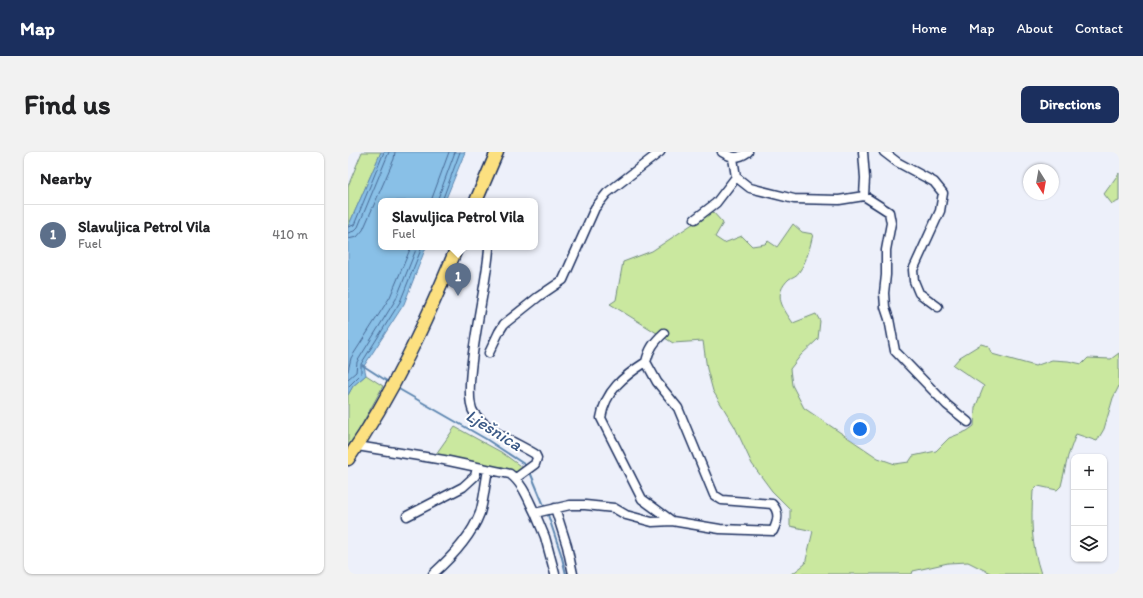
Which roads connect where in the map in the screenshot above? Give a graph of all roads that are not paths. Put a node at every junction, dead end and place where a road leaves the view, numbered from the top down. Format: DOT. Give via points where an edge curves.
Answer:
graph roads {
  1 [pos="497,152"];
  2 [pos="660,152"];
  3 [pos="722,152"];
  4 [pos="748,152"];
  5 [pos="863,152"];
  6 [pos="884,152"];
  7 [pos="733,158"];
  8 [pos="736,177"];
  9 [pos="864,196"];
  10 [pos="477,198"];
  11 [pos="695,219"];
  12 [pos="456,250"];
  13 [pos="489,250"];
  14 [pos="938,307"];
  15 [pos="664,333"];
  16 [pos="489,353"];
  17 [pos="646,362"];
  18 [pos="968,422"];
  19 [pos="357,446"];
  20 [pos="348,460"];
  21 [pos="477,468"];
  22 [pos="488,470"];
  23 [pos="516,478"];
  24 [pos="553,508"];
  25 [pos="538,513"];
  26 [pos="407,516"];
  27 [pos="672,521"];
  28 [pos="433,574"];
  29 [pos="556,574"];
  30 [pos="573,574"];
  1 -- 10 [label="main road"];
  2 -- 16 [label="street" via="607,193 594,208 563,280 504,324"];
  3 -- 7 [label="street"];
  4 -- 7 [label="street" via="742,157"];
  5 -- 9 [label="street"];
  6 -- 14 [label="street" via="934,182 942,193 940,212 913,270 919,293"];
  7 -- 8 [label="street"];
  8 -- 9 [label="street" via="750,188 794,199 839,200"];
  8 -- 11 [label="street" via="716,204"];
  9 -- 18 [label="street" via="889,212 891,223 886,250 884,293 895,351 947,405"];
  12 -- 19 [label="main road" via="400,372"];
  13 -- 23 [label="street" via="471,363 471,397 473,412 496,432 535,454 535,464"];
  15 -- 17 [label="street" via="654,343"];
  17 -- 27 [label="street" via="628,373 610,392 602,408 601,418 642,499"];
  17 -- 27 [label="street" via="656,382 678,408 714,496 722,500 772,504 778,516 778,523 773,531 703,527"];
  19 -- 20 [label="main road"];
  19 -- 21 [label="street"];
  21 -- 22 [label="street"];
  21 -- 26 [label="street" via="475,476 463,487"];
  22 -- 23 [label="street" via="510,474"];
  22 -- 28 [label="street" via="480,511 475,522 458,548"];
  23 -- 25 [label="street"];
  24 -- 25 [label="street"];
  24 -- 27 [label="street" via="570,505 599,506 614,508 626,515 652,522"];
  24 -- 30 [label="street" via="567,546"];
  25 -- 29 [label="street"];
}
